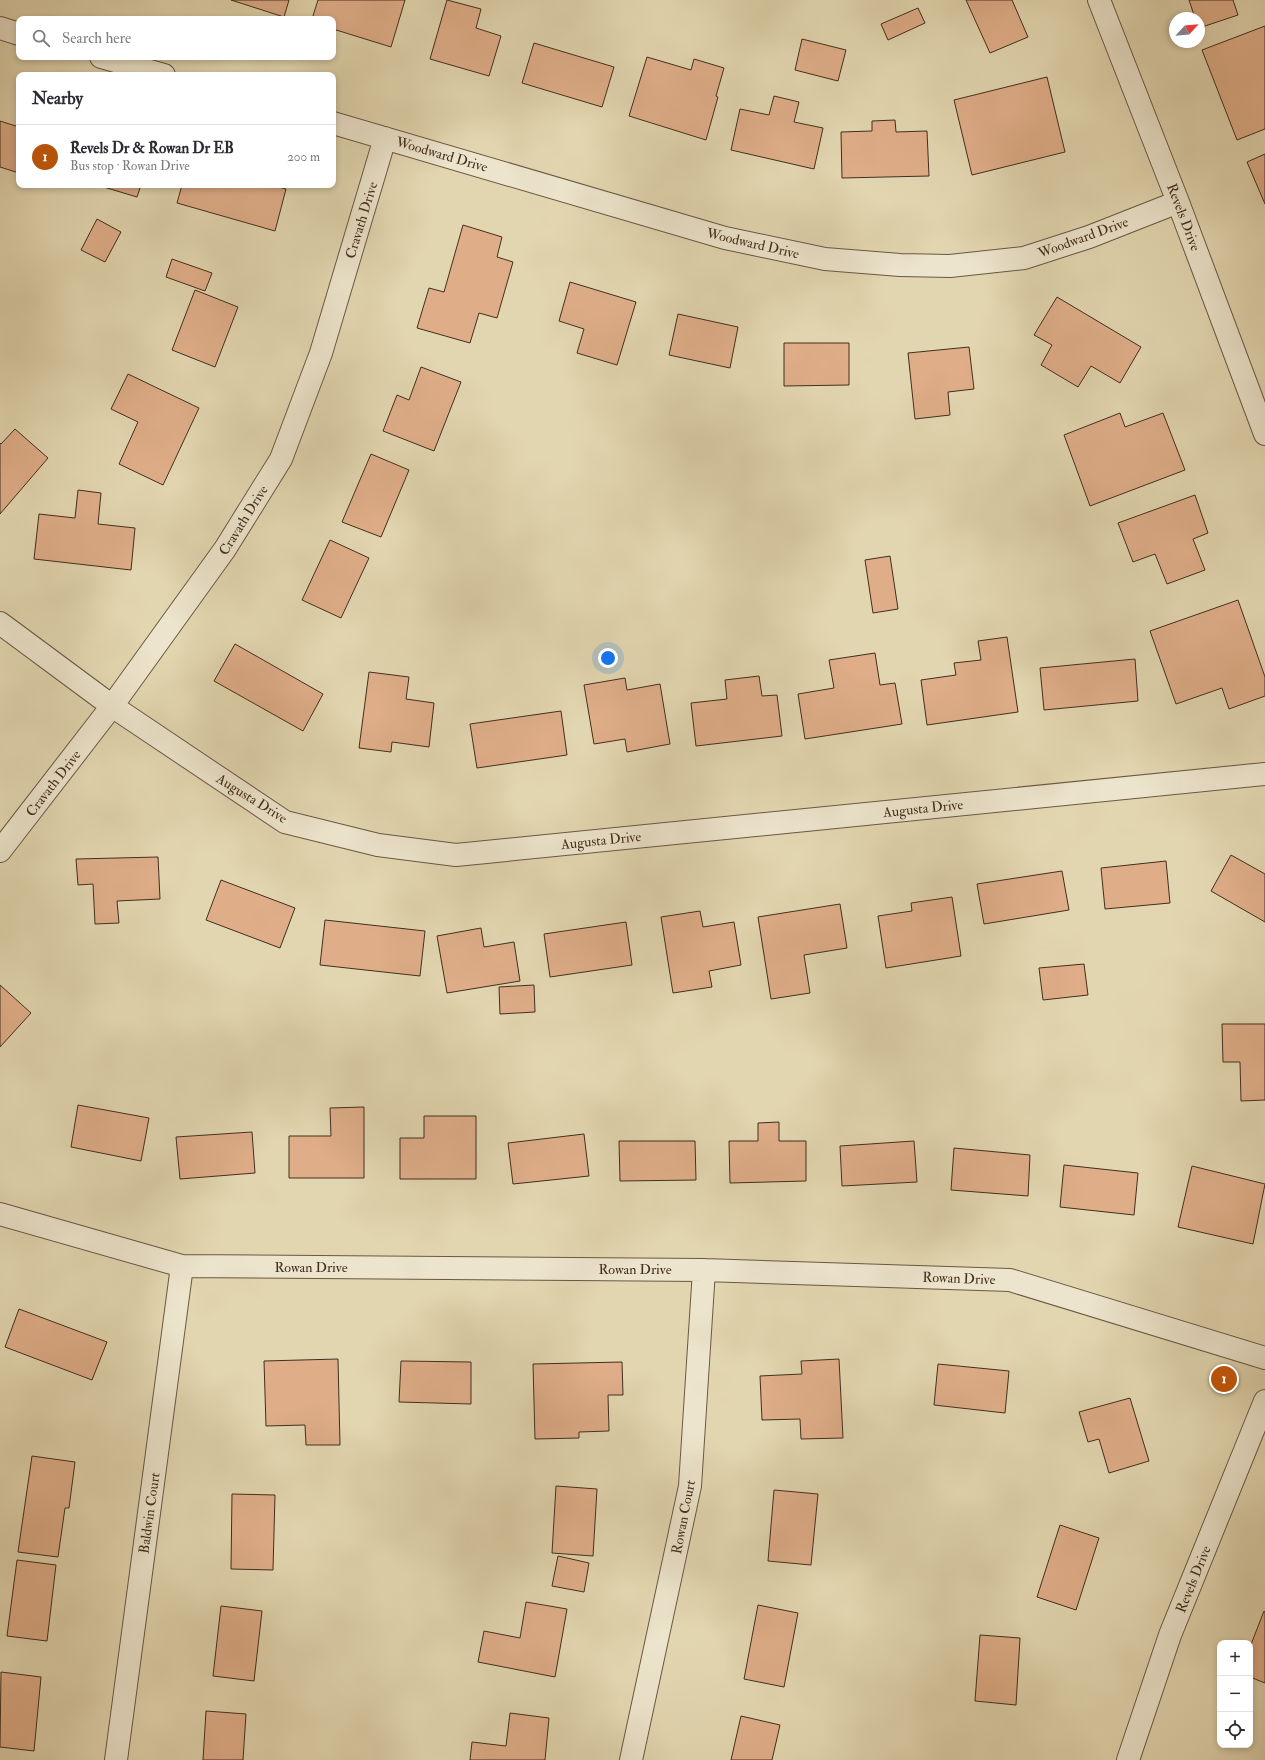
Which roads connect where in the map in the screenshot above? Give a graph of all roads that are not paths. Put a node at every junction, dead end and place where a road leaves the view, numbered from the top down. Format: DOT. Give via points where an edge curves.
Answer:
graph roads {
  1 [pos="1099,0"];
  2 [pos="0,28"];
  3 [pos="16,33"];
  4 [pos="112,60"];
  5 [pos="154,72"];
  6 [pos="336,124"];
  7 [pos="385,138"];
  8 [pos="1178,202"];
  9 [pos="1265,434"];
  10 [pos="0,623"];
  11 [pos="112,706"];
  12 [pos="1265,774"];
  13 [pos="0,851"];
  14 [pos="0,1214"];
  15 [pos="182,1266"];
  16 [pos="704,1270"];
  17 [pos="1265,1358"];
  18 [pos="1265,1401"];
  19 [pos="116,1760"];
  20 [pos="631,1760"];
  21 [pos="1128,1760"];
  1 -- 8 [label="street, Revels Drive"];
  2 -- 3 [label="street"];
  4 -- 5 [label="street"];
  6 -- 7 [label="street, Woodward Drive"];
  7 -- 8 [label="street, Woodward Drive" via="725,238 825,259 950,266 1024,258 1089,237"];
  7 -- 11 [label="street, Cravath Drive" via="321,353 281,459 225,549"];
  8 -- 9 [label="street, Revels Drive"];
  10 -- 11 [label="street, Augusta Drive"];
  11 -- 12 [label="street, Augusta Drive" via="285,822 378,845 456,855"];
  11 -- 13 [label="street, Cravath Drive"];
  14 -- 15 [label="street, Rowan Drive"];
  15 -- 16 [label="street, Rowan Drive"];
  15 -- 19 [label="street, Baldwin Court"];
  16 -- 17 [label="street, Rowan Drive" via="1010,1280"];
  16 -- 20 [label="street, Rowan Court" via="690,1486"];
  18 -- 21 [label="street, Revels Drive" via="1170,1635"];
}
